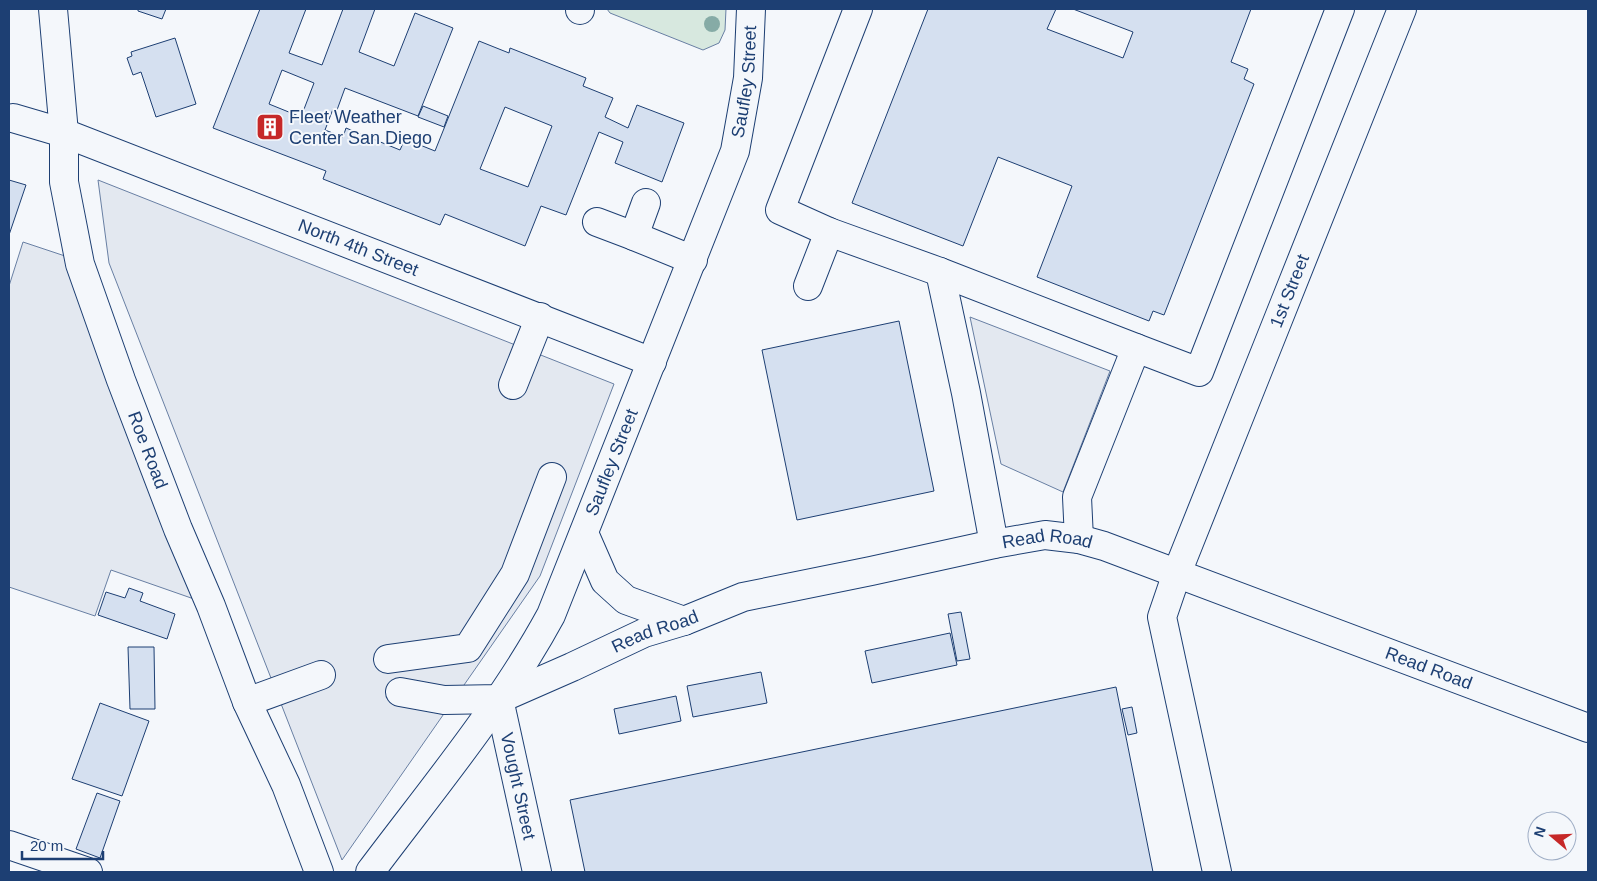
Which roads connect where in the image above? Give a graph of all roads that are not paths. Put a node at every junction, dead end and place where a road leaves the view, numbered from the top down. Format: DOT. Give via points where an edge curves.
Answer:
graph roads {
  1 [pos="53,9"];
  2 [pos="751,9"];
  3 [pos="858,9"];
  4 [pos="1340,9"];
  5 [pos="1402,9"];
  6 [pos="13,118"];
  7 [pos="64,133"];
  8 [pos="646,203"];
  9 [pos="597,222"];
  10 [pos="829,232"];
  11 [pos="634,236"];
  12 [pos="693,260"];
  13 [pos="940,272"];
  14 [pos="808,286"];
  15 [pos="540,318"];
  16 [pos="1136,348"];
  17 [pos="652,362"];
  18 [pos="513,385"];
  19 [pos="552,477"];
  20 [pos="584,533"];
  21 [pos="1079,539"];
  22 [pos="994,544"];
  23 [pos="1177,573"];
  24 [pos="684,621"];
  25 [pos="388,659"];
  26 [pos="321,675"];
  27 [pos="400,692"];
  28 [pos="499,699"];
  29 [pos="247,702"];
  30 [pos="1588,728"];
  31 [pos="9,845"];
  32 [pos="88,872"];
  33 [pos="319,872"];
  34 [pos="370,872"];
  35 [pos="537,872"];
  36 [pos="1217,872"];
  1 -- 7 [label="street, Roe Road"];
  2 -- 12 [label="street, Saufley Street" via="748,78 736,151"];
  3 -- 10 [label="street" via="780,210"];
  4 -- 16 [label="street" via="1199,372"];
  5 -- 23 [label="street, 1st Street"];
  6 -- 7 [label="street, North 4th Street"];
  7 -- 15 [label="street, North 4th Street"];
  7 -- 29 [label="street, Roe Road" via="64,182 80,264 121,380"];
  8 -- 11 [label="street"];
  9 -- 11 [label="street"];
  10 -- 13 [label="street"];
  10 -- 14 [label="street"];
  11 -- 12 [label="street"];
  12 -- 17 [label="street, Saufley Street"];
  13 -- 16 [label="street"];
  13 -- 22 [label="street"];
  15 -- 17 [label="street, North 4th Street"];
  15 -- 18 [label="street"];
  16 -- 21 [label="street" via="1077,496"];
  17 -- 20 [label="street, Saufley Street"];
  19 -- 25 [label="street" via="515,574 468,648"];
  20 -- 24 [label="street" via="605,581 626,600"];
  20 -- 28 [label="street, Saufley Street" via="551,615"];
  21 -- 22 [label="street, Read Road" via="1045,535"];
  21 -- 23 [label="street, Read Road"];
  22 -- 24 [label="street, Read Road" via="743,597"];
  23 -- 30 [label="street, Read Road"];
  23 -- 36 [label="street, 1st Street" via="1162,617"];
  24 -- 28 [label="street, Read Road" via="644,633"];
  26 -- 29 [label="street"];
  27 -- 28 [label="street" via="444,700"];
  28 -- 34 [label="street, Saufley Street"];
  28 -- 35 [label="street, Vought Street"];
  29 -- 33 [label="street, Roe Road" via="286,785"];
  31 -- 32 [label="street"];
}
